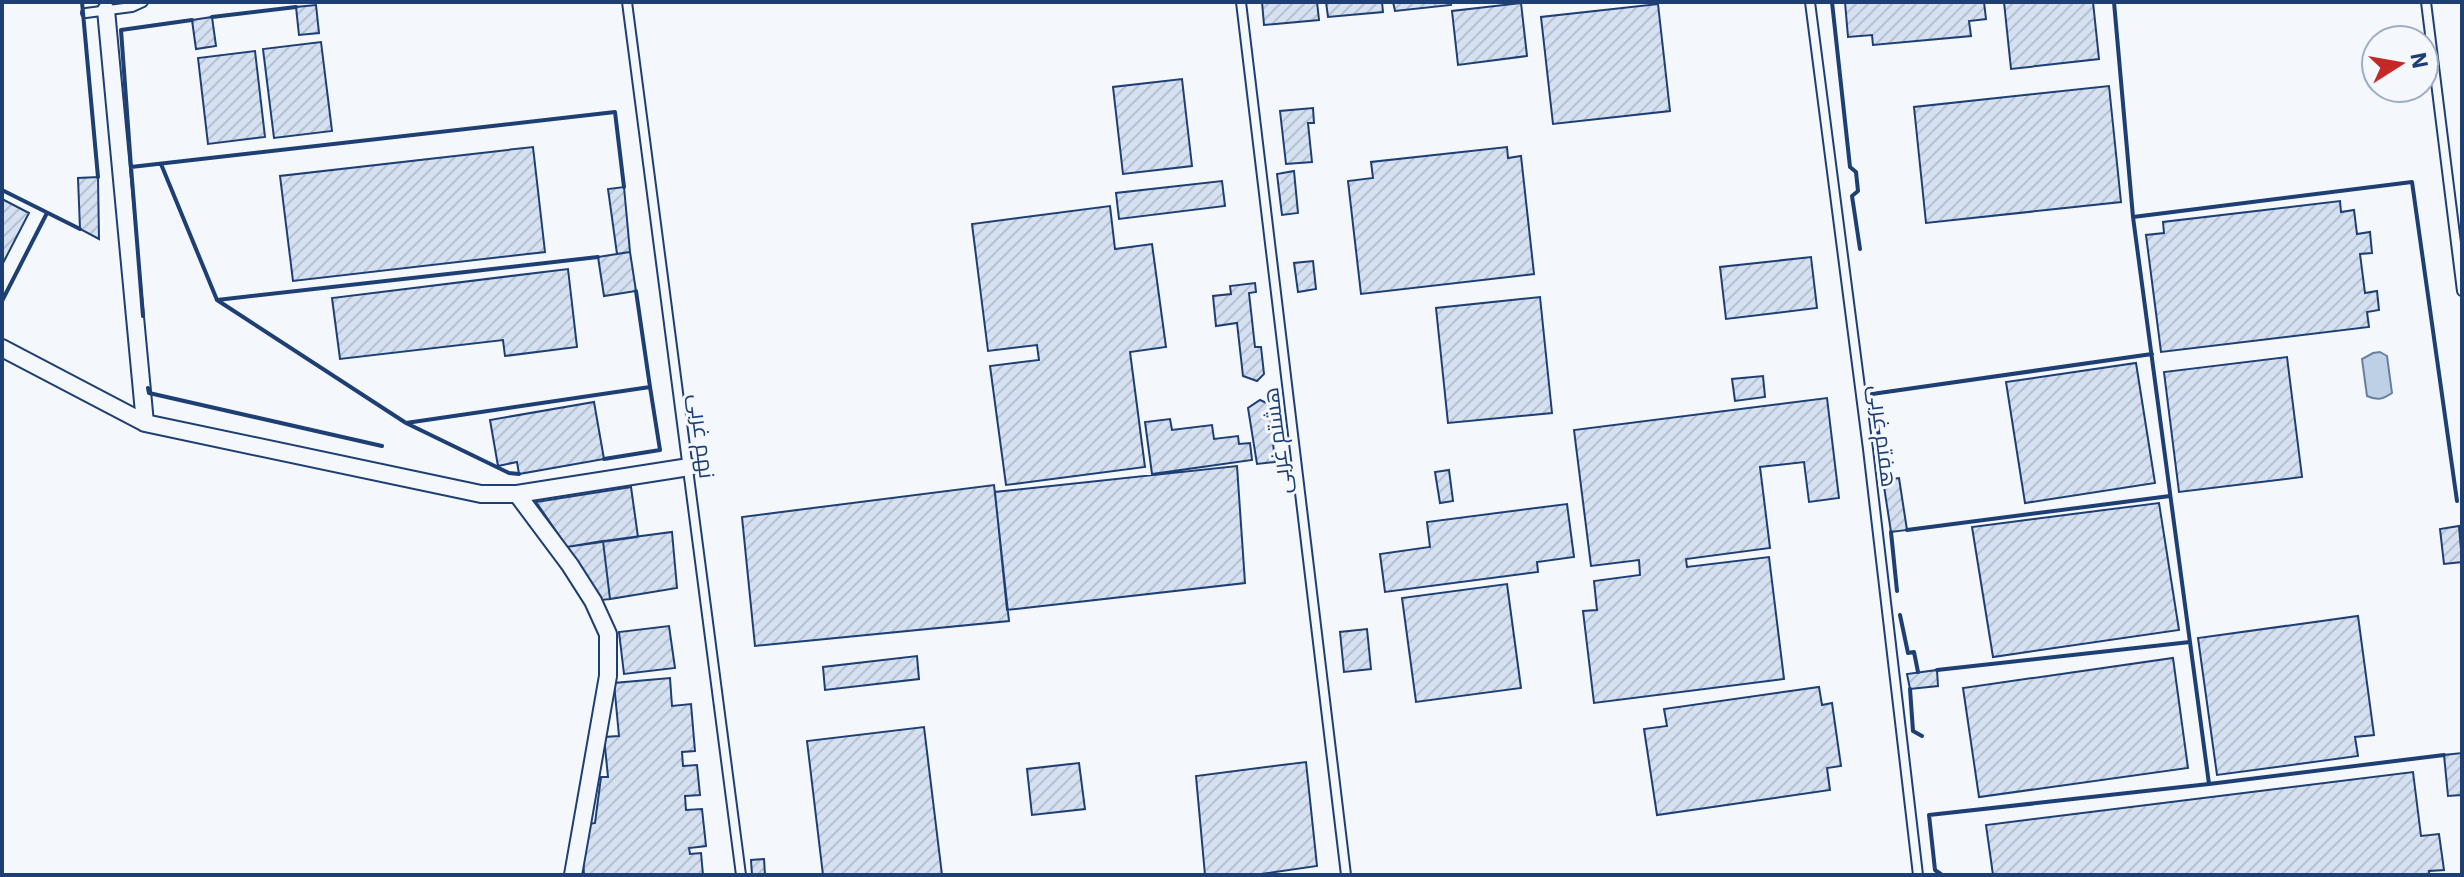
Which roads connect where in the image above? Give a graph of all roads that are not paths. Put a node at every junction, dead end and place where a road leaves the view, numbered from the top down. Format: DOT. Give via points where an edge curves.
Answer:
graph roads {
  1 [pos="143,2"];
  2 [pos="627,2"];
  3 [pos="1241,2"];
  4 [pos="1810,2"];
  5 [pos="2426,2"];
  6 [pos="106,10"];
  7 [pos="86,13"];
  8 [pos="2462,291"];
  9 [pos="2,348"];
  10 [pos="145,423"];
  11 [pos="689,467"];
  12 [pos="517,494"];
  13 [pos="573,875"];
  14 [pos="741,875"];
  15 [pos="1346,875"];
  16 [pos="1918,875"];
  1 -- 6 [label="lane"];
  2 -- 11 [label="lane, نهم غربی"];
  3 -- 15 [label="lane, هشتم غربی"];
  4 -- 16 [label="lane, هفتم غربی"];
  5 -- 8 [label="lane"];
  6 -- 7 [label="lane"];
  6 -- 10 [label="street"];
  9 -- 10 [label="street"];
  10 -- 12 [label="street" via="481,494"];
  11 -- 12 [label="street"];
  11 -- 14 [label="lane, نهم غربی"];
  12 -- 13 [label="street" via="570,565 608,634 608,676"];
}
